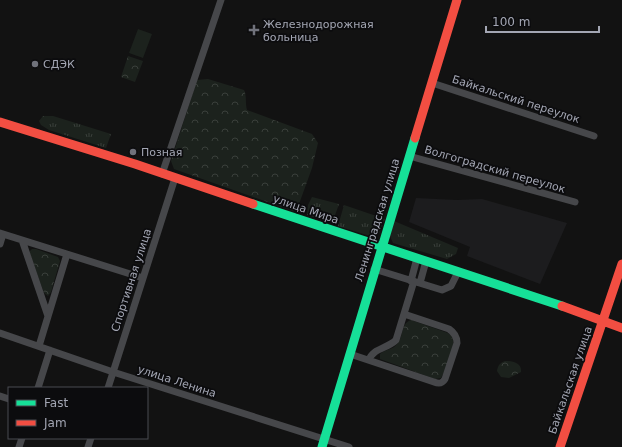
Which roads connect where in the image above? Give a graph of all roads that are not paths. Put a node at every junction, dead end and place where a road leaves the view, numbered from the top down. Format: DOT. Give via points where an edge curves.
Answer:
graph roads {
  1 [pos="221,0"];
  2 [pos="457,0"];
  3 [pos="432,83"];
  4 [pos="0,122"];
  5 [pos="594,136"];
  6 [pos="409,156"];
  7 [pos="162,174"];
  8 [pos="175,178"];
  9 [pos="575,202"];
  10 [pos="2,234"];
  11 [pos="22,240"];
  12 [pos="0,244"];
  13 [pos="381,247"];
  14 [pos="67,254"];
  15 [pos="422,260"];
  16 [pos="622,264"];
  17 [pos="374,269"];
  18 [pos="458,272"];
  19 [pos="143,278"];
  20 [pos="415,282"];
  21 [pos="404,314"];
  22 [pos="48,316"];
  23 [pos="603,320"];
  24 [pos="622,328"];
  25 [pos="0,333"];
  26 [pos="39,346"];
  27 [pos="50,350"];
  28 [pos="350,354"];
  29 [pos="369,360"];
  30 [pos="113,372"];
  31 [pos="38,387"];
  32 [pos="108,387"];
  33 [pos="323,443"];
  34 [pos="349,447"];
  35 [pos="560,447"];
  1 -- 7 [label="street"];
  2 -- 3 [label="street, Ленинградская улица"];
  3 -- 5 [label="street, Байкальский переулок"];
  3 -- 6 [label="street, Ленинградская улица"];
  4 -- 7 [label="street, улица Мира"];
  6 -- 9 [label="street, Волгоградский переулок"];
  6 -- 13 [label="street, Ленинградская улица"];
  7 -- 8 [label="street, улица Мира"];
  8 -- 13 [label="street, улица Мира"];
  8 -- 19 [label="street, Спортивная улица"];
  10 -- 11 [label="street"];
  10 -- 12 [label="street"];
  11 -- 14 [label="street"];
  11 -- 22 [label="street"];
  13 -- 15 [label="street, улица Мира"];
  13 -- 17 [label="street, Ленинградская улица"];
  14 -- 19 [label="street"];
  14 -- 22 [label="street"];
  15 -- 18 [label="street, улица Мира"];
  15 -- 20 [label="street"];
  16 -- 23 [label="street, Байкальская улица"];
  17 -- 20 [label="street"];
  17 -- 28 [label="street, Ленинградская улица"];
  18 -- 20 [label="street" via="453,284 445,289"];
  18 -- 23 [label="street, улица Мира"];
  19 -- 30 [label="street, Спортивная улица"];
  20 -- 21 [label="street"];
  21 -- 29 [label="street" via="396,340 374,352"];
  21 -- 29 [label="street" via="454,333 457,343 444,381 436,383"];
  22 -- 26 [label="street"];
  23 -- 24 [label="street, улица Мира"];
  23 -- 35 [label="street, Байкальская улица"];
  25 -- 26 [label="street, улица Ленина"];
  26 -- 27 [label="street, улица Ленина"];
  27 -- 30 [label="street, улица Ленина"];
  27 -- 31 [label="street"];
  28 -- 29 [label="street"];
  28 -- 33 [label="street, Ленинградская улица"];
  30 -- 32 [label="street, Спортивная улица"];
  30 -- 33 [label="street, улица Ленина"];
  33 -- 34 [label="street, улица Ленина"];
}
